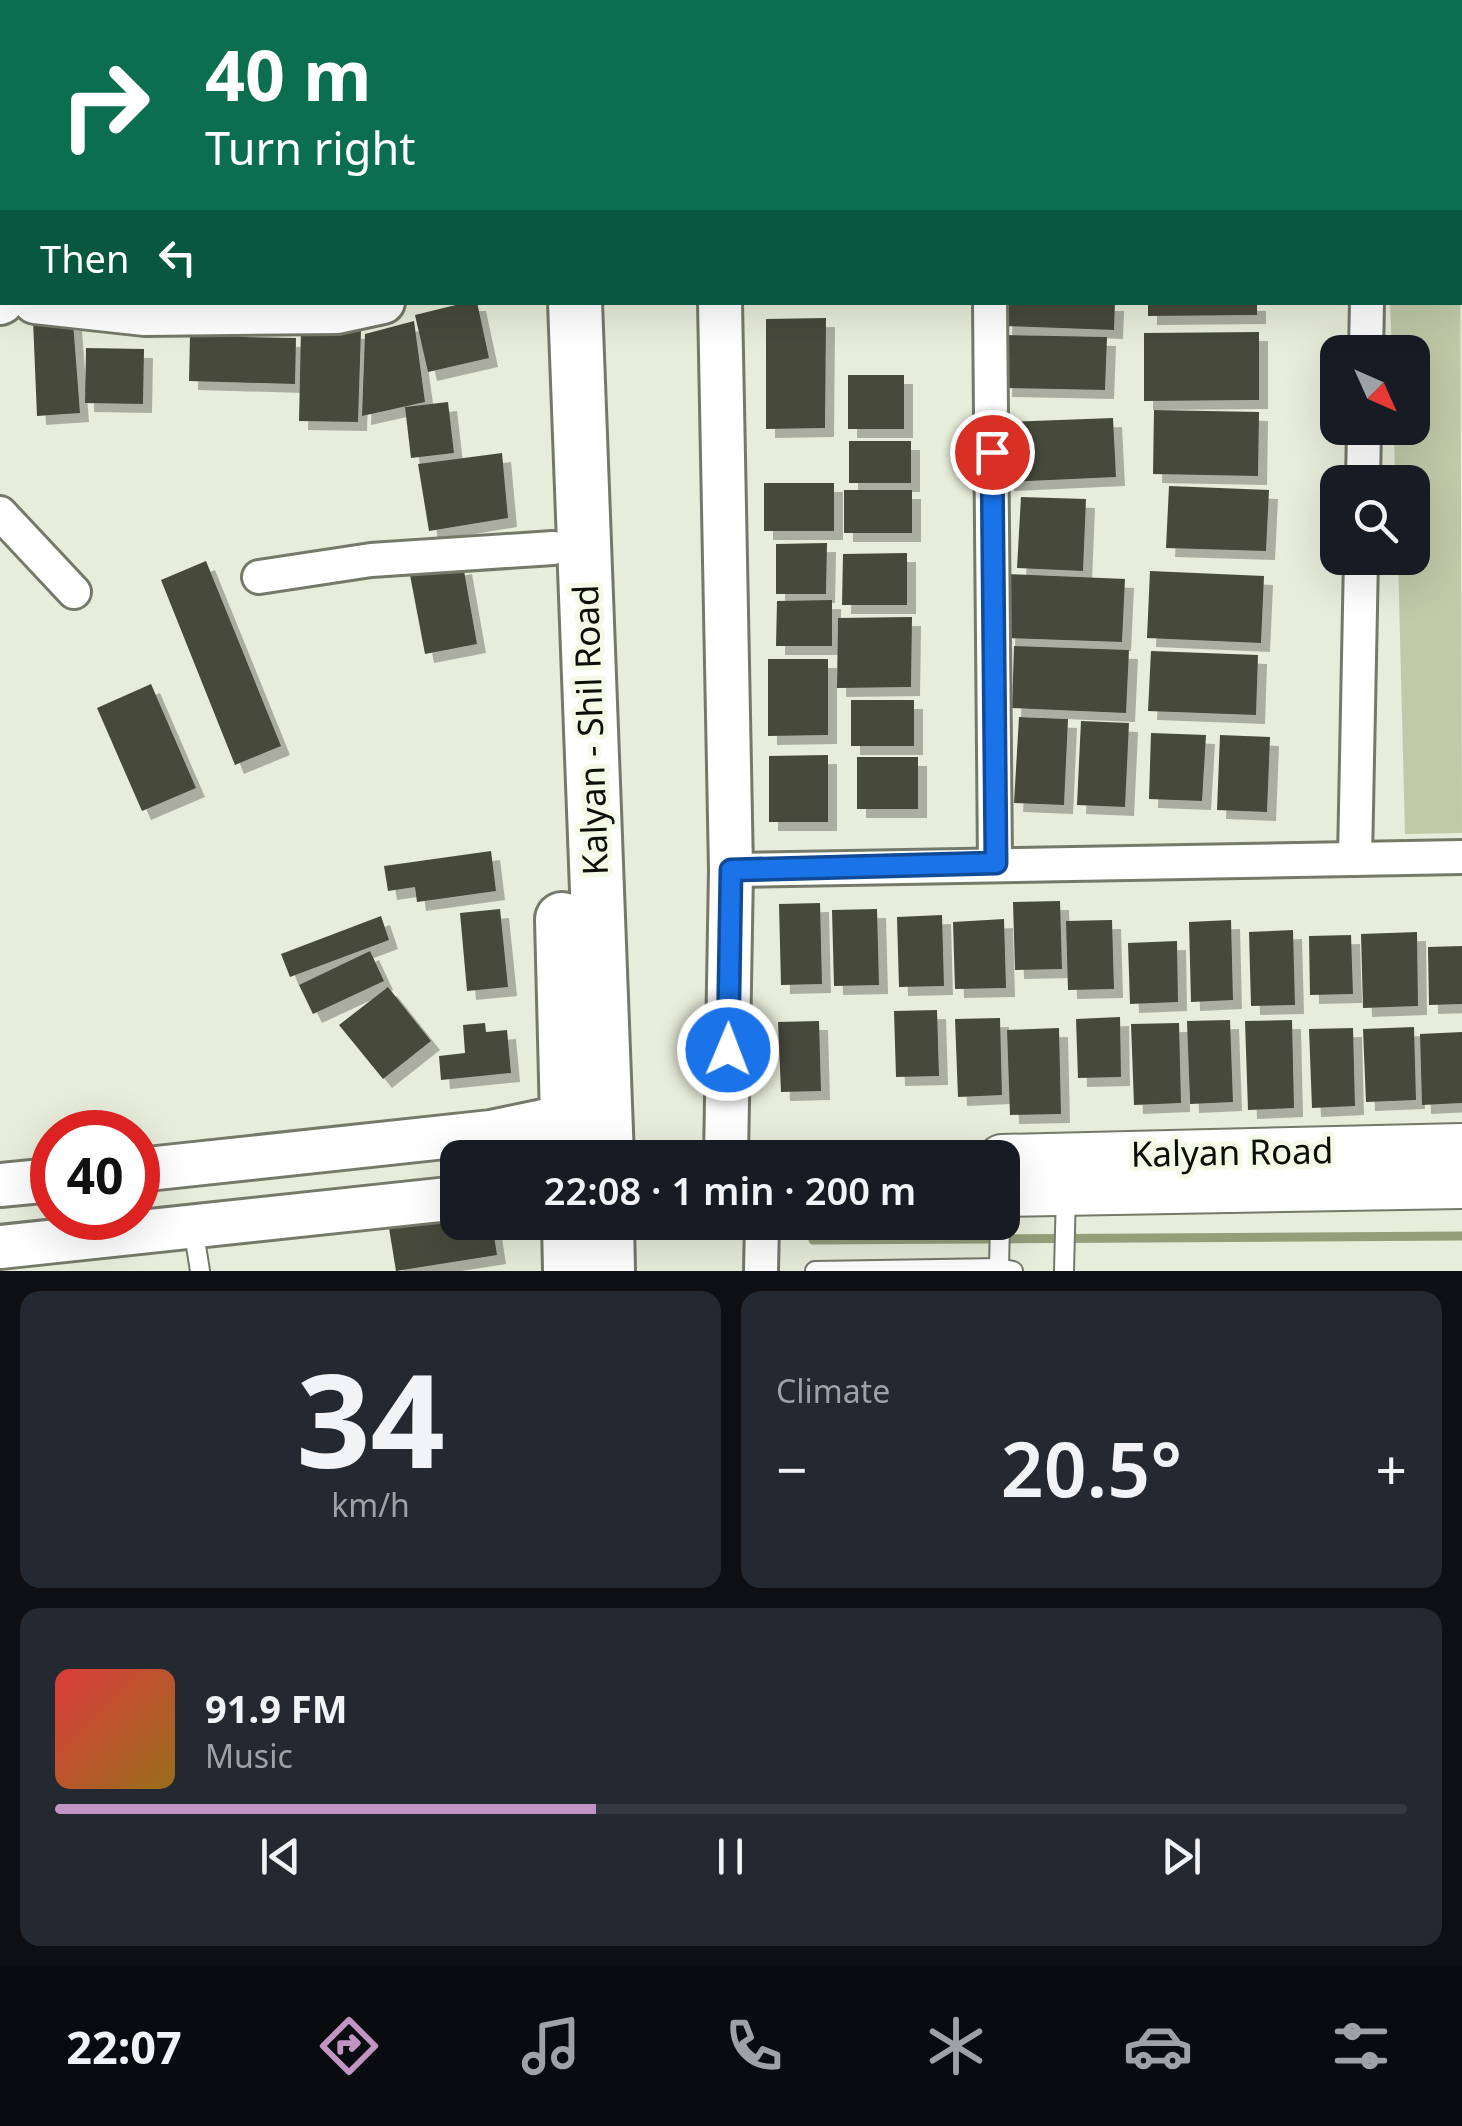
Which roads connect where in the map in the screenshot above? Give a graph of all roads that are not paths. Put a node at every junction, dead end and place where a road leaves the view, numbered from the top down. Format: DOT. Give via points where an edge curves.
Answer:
graph roads {
  1 [pos="63,305"];
  2 [pos="369,305"];
  3 [pos="546,305"];
  4 [pos="575,305"];
  5 [pos="720,305"];
  6 [pos="990,305"];
  7 [pos="1366,305"];
  8 [pos="1366,335"];
  9 [pos="0,513"];
  10 [pos="553,548"];
  11 [pos="1361,575"];
  12 [pos="259,577"];
  13 [pos="74,592"];
  14 [pos="1462,857"];
  15 [pos="1355,858"];
  16 [pos="996,863"];
  17 [pos="731,870"];
  18 [pos="558,1140"];
  19 [pos="606,1140"];
  20 [pos="726,1140"];
  21 [pos="440,1148"];
  22 [pos="1462,1148"];
  23 [pos="1020,1159"];
  24 [pos="186,1165"];
  25 [pos="160,1168"];
  26 [pos="30,1182"];
  27 [pos="1462,1184"];
  28 [pos="0,1185"];
  29 [pos="440,1200"];
  30 [pos="1066,1211"];
  31 [pos="1020,1219"];
  32 [pos="192,1227"];
  33 [pos="569,1240"];
  34 [pos="608,1240"];
  35 [pos="761,1240"];
  36 [pos="1003,1240"];
  37 [pos="0,1248"];
  38 [pos="1006,1269"];
  39 [pos="200,1271"];
  40 [pos="570,1271"];
  41 [pos="608,1271"];
  42 [pos="760,1271"];
  43 [pos="815,1271"];
  44 [pos="1064,1271"];
  1 -- 2 [label="street" via="146,314 337,312"];
  3 -- 10 [label="main road, Kalyan - Shil Road"];
  4 -- 19 [label="main road, Kalyan - Shil Road"];
  5 -- 17 [label="street"];
  6 -- 16 [label="street"];
  7 -- 8 [label="street"];
  9 -- 13 [label="street"];
  10 -- 12 [label="street" via="371,560"];
  10 -- 18 [label="main road, Kalyan - Shil Road"];
  11 -- 15 [label="street"];
  14 -- 15 [label="street"];
  15 -- 16 [label="street"];
  16 -- 17 [label="street"];
  17 -- 20 [label="street"];
  21 -- 24 [label="street"];
  22 -- 23 [label="main road, Kalyan Road"];
  24 -- 25 [label="street"];
  24 -- 32 [label="street"];
  26 -- 28 [label="street"];
  27 -- 30 [label="main road, Kalyan Road"];
  29 -- 32 [label="street"];
  30 -- 31 [label="main road, Kalyan Road"];
  30 -- 44 [label="lane"];
  32 -- 37 [label="street"];
  32 -- 39 [label="lane"];
  33 -- 40 [label="main road"];
  34 -- 41 [label="main road"];
  35 -- 42 [label="street"];
  36 -- 38 [label="lane"];
  38 -- 43 [label="lane"];
}
